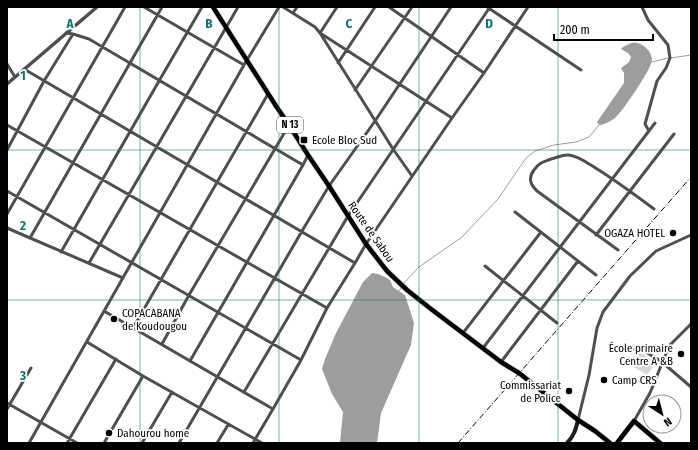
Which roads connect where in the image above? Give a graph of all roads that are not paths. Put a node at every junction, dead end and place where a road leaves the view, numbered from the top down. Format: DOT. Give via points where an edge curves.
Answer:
graph roads {
  1 [pos="97,7"];
  2 [pos="125,7"];
  3 [pos="144,7"];
  4 [pos="162,7"];
  5 [pos="202,7"];
  6 [pos="213,7"];
  7 [pos="238,7"];
  8 [pos="279,7"];
  9 [pos="283,7"];
  10 [pos="297,7"];
  11 [pos="337,7"];
  12 [pos="375,7"];
  13 [pos="389,7"];
  14 [pos="412,7"];
  15 [pos="451,7"];
  16 [pos="528,7"];
  17 [pos="642,7"];
  18 [pos="488,8"];
  19 [pos="293,13"];
  20 [pos="158,15"];
  21 [pos="405,18"];
  22 [pos="226,27"];
  23 [pos="515,27"];
  24 [pos="188,32"];
  25 [pos="66,33"];
  26 [pos="320,33"];
  27 [pos="73,34"];
  28 [pos="432,37"];
  29 [pos="102,47"];
  30 [pos="214,47"];
  31 [pos="346,50"];
  32 [pos="457,54"];
  33 [pos="246,63"];
  34 [pos="338,63"];
  35 [pos="7,64"];
  36 [pos="130,64"];
  37 [pos="371,66"];
  38 [pos="24,69"];
  39 [pos="581,70"];
  40 [pos="484,73"];
  41 [pos="15,77"];
  42 [pos="44,81"];
  43 [pos="159,81"];
  44 [pos="7,84"];
  45 [pos="400,84"];
  46 [pos="355,90"];
  47 [pos="268,94"];
  48 [pos="186,96"];
  49 [pos="73,97"];
  50 [pos="426,101"];
  51 [pos="101,114"];
  52 [pos="216,114"];
  53 [pos="452,118"];
  54 [pos="375,121"];
  55 [pos="654,123"];
  56 [pos="289,124"];
  57 [pos="7,125"];
  58 [pos="18,131"];
  59 [pos="130,131"];
  60 [pos="649,131"];
  61 [pos="246,132"];
  62 [pos="674,134"];
  63 [pos="45,147"];
  64 [pos="157,147"];
  65 [pos="275,148"];
  66 [pos="393,149"];
  67 [pos="7,150"];
  68 [pos="308,155"];
  69 [pos="73,163"];
  70 [pos="188,165"];
  71 [pos="303,165"];
  72 [pos="412,176"];
  73 [pos="613,178"];
  74 [pos="103,180"];
  75 [pos="217,182"];
  76 [pos="329,186"];
  77 [pos="7,191"];
  78 [pos="630,191"];
  79 [pos="128,195"];
  80 [pos="17,197"];
  81 [pos="246,199"];
  82 [pos="654,208"];
  83 [pos="44,212"];
  84 [pos="515,212"];
  85 [pos="160,213"];
  86 [pos="7,214"];
  87 [pos="274,215"];
  88 [pos="348,216"];
  89 [pos="579,222"];
  90 [pos="7,228"];
  91 [pos="74,229"];
  92 [pos="190,230"];
  93 [pos="302,231"];
  94 [pos="541,232"];
  95 [pos="596,235"];
  96 [pos="691,235"];
  97 [pos="30,238"];
  98 [pos="100,244"];
  99 [pos="366,244"];
  100 [pos="218,246"];
  101 [pos="560,247"];
  102 [pos="329,248"];
  103 [pos="618,250"];
  104 [pos="61,252"];
  105 [pos="578,261"];
  106 [pos="132,262"];
  107 [pos="247,262"];
  108 [pos="89,263"];
  109 [pos="355,263"];
  110 [pos="485,266"];
  111 [pos="596,275"];
  112 [pos="123,278"];
  113 [pos="275,278"];
  114 [pos="161,279"];
  115 [pos="503,280"];
  116 [pos="302,294"];
  117 [pos="189,295"];
  118 [pos="523,296"];
  119 [pos="327,308"];
  120 [pos="540,310"];
  121 [pos="104,311"];
  122 [pos="218,312"];
  123 [pos="557,322"];
  124 [pos="691,324"];
  125 [pos="133,328"];
  126 [pos="246,328"];
  127 [pos="463,333"];
  128 [pos="87,342"];
  129 [pos="162,344"];
  130 [pos="273,344"];
  131 [pos="483,348"];
  132 [pos="611,350"];
  133 [pos="116,359"];
  134 [pos="301,360"];
  135 [pos="190,361"];
  136 [pos="501,362"];
  137 [pos="662,362"];
  138 [pos="31,368"];
  139 [pos="144,376"];
  140 [pos="217,376"];
  141 [pos="691,387"];
  142 [pos="172,392"];
  143 [pos="244,392"];
  144 [pos="8,404"];
  145 [pos="199,408"];
  146 [pos="7,409"];
  147 [pos="273,409"];
  148 [pos="578,420"];
  149 [pos="634,421"];
  150 [pos="41,422"];
  151 [pos="228,425"];
  152 [pos="69,438"];
  153 [pos="255,439"];
  154 [pos="29,443"];
  155 [pos="67,443"];
  156 [pos="77,443"];
  157 [pos="104,443"];
  158 [pos="142,443"];
  159 [pos="179,443"];
  160 [pos="217,443"];
  161 [pos="253,443"];
  162 [pos="262,443"];
  163 [pos="567,443"];
  164 [pos="610,443"];
  165 [pos="617,443"];
  166 [pos="660,443"];
  1 -- 25 [label="street"];
  2 -- 29 [label="street"];
  3 -- 20 [label="street"];
  4 -- 20 [label="street"];
  5 -- 24 [label="street"];
  6 -- 22 [label="main road, Route de Sabou / N 13"];
  7 -- 22 [label="street"];
  8 -- 33 [label="street"];
  9 -- 19 [label="street"];
  10 -- 19 [label="street"];
  11 -- 26 [label="street"];
  12 -- 31 [label="street"];
  13 -- 21 [label="street"];
  14 -- 21 [label="street"];
  15 -- 28 [label="street"];
  16 -- 23 [label="street"];
  17 -- 60 [label="street" via="648,20 668,45 670,56 657,81 645,124"];
  18 -- 23 [label="street"];
  18 -- 32 [label="street"];
  19 -- 26 [label="street"];
  20 -- 24 [label="street"];
  20 -- 36 [label="street"];
  21 -- 28 [label="street"];
  21 -- 37 [label="street"];
  22 -- 30 [label="street"];
  22 -- 33 [label="main road, Route de Sabou / N 13"];
  23 -- 39 [label="street"];
  23 -- 40 [label="street"];
  24 -- 30 [label="street"];
  24 -- 43 [label="street"];
  25 -- 27 [label="street"];
  25 -- 38 [label="street"];
  26 -- 31 [label="street"];
  26 -- 34 [label="street"];
  27 -- 29 [label="street"];
  27 -- 42 [label="street"];
  28 -- 32 [label="street"];
  28 -- 45 [label="street"];
  29 -- 36 [label="street"];
  29 -- 49 [label="street"];
  30 -- 33 [label="street"];
  30 -- 48 [label="street"];
  31 -- 34 [label="street"];
  31 -- 37 [label="street"];
  32 -- 40 [label="street"];
  32 -- 50 [label="street"];
  33 -- 47 [label="main road, Route de Sabou / N 13"];
  33 -- 52 [label="street"];
  34 -- 46 [label="street"];
  35 -- 41 [label="street"];
  36 -- 43 [label="street"];
  36 -- 51 [label="street"];
  37 -- 45 [label="street"];
  37 -- 46 [label="street"];
  38 -- 41 [label="street"];
  38 -- 42 [label="street"];
  40 -- 53 [label="street"];
  41 -- 44 [label="street"];
  42 -- 49 [label="street"];
  42 -- 58 [label="street"];
  43 -- 48 [label="street"];
  43 -- 59 [label="street"];
  45 -- 50 [label="street"];
  45 -- 54 [label="street"];
  46 -- 54 [label="street"];
  47 -- 56 [label="main road, Route de Sabou / N 13"];
  47 -- 61 [label="street"];
  48 -- 52 [label="street"];
  48 -- 64 [label="street"];
  49 -- 51 [label="street"];
  49 -- 63 [label="street"];
  50 -- 53 [label="street"];
  50 -- 66 [label="street"];
  51 -- 59 [label="street"];
  51 -- 69 [label="street"];
  52 -- 61 [label="street"];
  52 -- 70 [label="street"];
  53 -- 72 [label="street"];
  54 -- 66 [label="street"];
  54 -- 76 [label="street"];
  55 -- 60 [label="street"];
  56 -- 65 [label="street"];
  56 -- 68 [label="main road, Route de Sabou / N 13"];
  57 -- 58 [label="street"];
  58 -- 63 [label="street"];
  58 -- 67 [label="street"];
  59 -- 64 [label="street"];
  59 -- 74 [label="street"];
  60 -- 73 [label="street"];
  61 -- 65 [label="street"];
  61 -- 75 [label="street"];
  62 -- 78 [label="street"];
  63 -- 69 [label="street"];
  63 -- 80 [label="street"];
  64 -- 70 [label="street"];
  64 -- 79 [label="street"];
  65 -- 71 [label="street"];
  65 -- 81 [label="street"];
  66 -- 72 [label="street"];
  66 -- 88 [label="street"];
  68 -- 71 [label="street"];
  68 -- 76 [label="main road, Route de Sabou / N 13"];
  69 -- 74 [label="street"];
  69 -- 83 [label="street"];
  70 -- 75 [label="street"];
  70 -- 85 [label="street"];
  71 -- 87 [label="street"];
  72 -- 99 [label="street"];
  73 -- 78 [label="street"];
  73 -- 89 [label="street"];
  73 -- 89 [label="street" via="582,159 569,155 540,162 536,167 530,178 538,193"];
  74 -- 79 [label="street"];
  74 -- 91 [label="street"];
  75 -- 81 [label="street"];
  75 -- 92 [label="street"];
  76 -- 88 [label="main road, Route de Sabou / N 13"];
  76 -- 93 [label="street"];
  77 -- 80 [label="street"];
  78 -- 82 [label="street"];
  78 -- 95 [label="street"];
  79 -- 85 [label="street"];
  79 -- 98 [label="street"];
  80 -- 83 [label="street"];
  80 -- 86 [label="street"];
  81 -- 87 [label="street"];
  81 -- 100 [label="street"];
  83 -- 91 [label="street"];
  83 -- 97 [label="street"];
  84 -- 94 [label="street"];
  85 -- 92 [label="street"];
  85 -- 106 [label="street"];
  87 -- 93 [label="street"];
  87 -- 107 [label="street"];
  88 -- 99 [label="main road, Route de Sabou / N 13"];
  88 -- 102 [label="street"];
  89 -- 95 [label="street"];
  89 -- 101 [label="street"];
  90 -- 97 [label="street"];
  91 -- 98 [label="street"];
  91 -- 104 [label="street"];
  92 -- 100 [label="street"];
  92 -- 114 [label="street"];
  93 -- 102 [label="street"];
  93 -- 113 [label="street"];
  94 -- 101 [label="street"];
  94 -- 115 [label="street"];
  95 -- 103 [label="street"];
  96 -- 148 [label="street" via="656,251 630,276 603,312 596,328 589,375"];
  97 -- 104 [label="street"];
  98 -- 106 [label="street"];
  98 -- 108 [label="street"];
  99 -- 109 [label="street"];
  99 -- 127 [label="main road, Route de Sabou / N 13" via="400,284"];
  100 -- 107 [label="street"];
  100 -- 117 [label="street"];
  101 -- 105 [label="street"];
  101 -- 118 [label="street"];
  102 -- 109 [label="street"];
  102 -- 116 [label="street"];
  104 -- 108 [label="street"];
  105 -- 111 [label="street"];
  105 -- 120 [label="street"];
  106 -- 112 [label="street"];
  106 -- 114 [label="street"];
  107 -- 113 [label="street"];
  107 -- 122 [label="street"];
  108 -- 112 [label="street"];
  109 -- 119 [label="street"];
  110 -- 115 [label="street"];
  112 -- 121 [label="street"];
  113 -- 116 [label="street"];
  113 -- 126 [label="street"];
  114 -- 117 [label="street"];
  114 -- 125 [label="street"];
  115 -- 118 [label="street"];
  115 -- 127 [label="street"];
  116 -- 119 [label="street"];
  116 -- 130 [label="street"];
  117 -- 122 [label="street"];
  117 -- 129 [label="street"];
  118 -- 120 [label="street"];
  118 -- 131 [label="street"];
  119 -- 134 [label="street"];
  120 -- 123 [label="street"];
  120 -- 136 [label="street"];
  121 -- 125 [label="street"];
  121 -- 128 [label="street"];
  122 -- 126 [label="street"];
  122 -- 135 [label="street"];
  124 -- 137 [label="street" via="669,346"];
  125 -- 129 [label="street"];
  126 -- 130 [label="street"];
  126 -- 140 [label="street"];
  127 -- 131 [label="main road, Route de Sabou / N 13"];
  128 -- 133 [label="street"];
  128 -- 150 [label="street"];
  129 -- 135 [label="street"];
  130 -- 134 [label="street"];
  130 -- 143 [label="street"];
  131 -- 136 [label="main road, Route de Sabou / N 13"];
  132 -- 137 [label="street" via="641,349"];
  133 -- 139 [label="street"];
  133 -- 152 [label="street"];
  134 -- 147 [label="street"];
  135 -- 140 [label="street"];
  136 -- 148 [label="main road, Route de Sabou / N 13" via="519,373"];
  137 -- 141 [label="street"];
  137 -- 149 [label="street" via="650,394"];
  138 -- 144 [label="street"];
  139 -- 142 [label="street"];
  139 -- 157 [label="street"];
  140 -- 143 [label="street"];
  140 -- 145 [label="street"];
  142 -- 145 [label="street"];
  142 -- 158 [label="street"];
  143 -- 147 [label="street"];
  144 -- 146 [label="street"];
  144 -- 150 [label="street"];
  145 -- 151 [label="street"];
  145 -- 159 [label="street"];
  147 -- 153 [label="street"];
  148 -- 163 [label="main road" via="577,428"];
  148 -- 164 [label="main road, Route de Sabou / N 13"];
  149 -- 165 [label="main road"];
  149 -- 166 [label="main road"];
  150 -- 152 [label="street"];
  150 -- 154 [label="street"];
  151 -- 153 [label="street"];
  151 -- 160 [label="street"];
  152 -- 155 [label="street"];
  152 -- 156 [label="street"];
  153 -- 161 [label="street"];
  153 -- 162 [label="street"];
}
